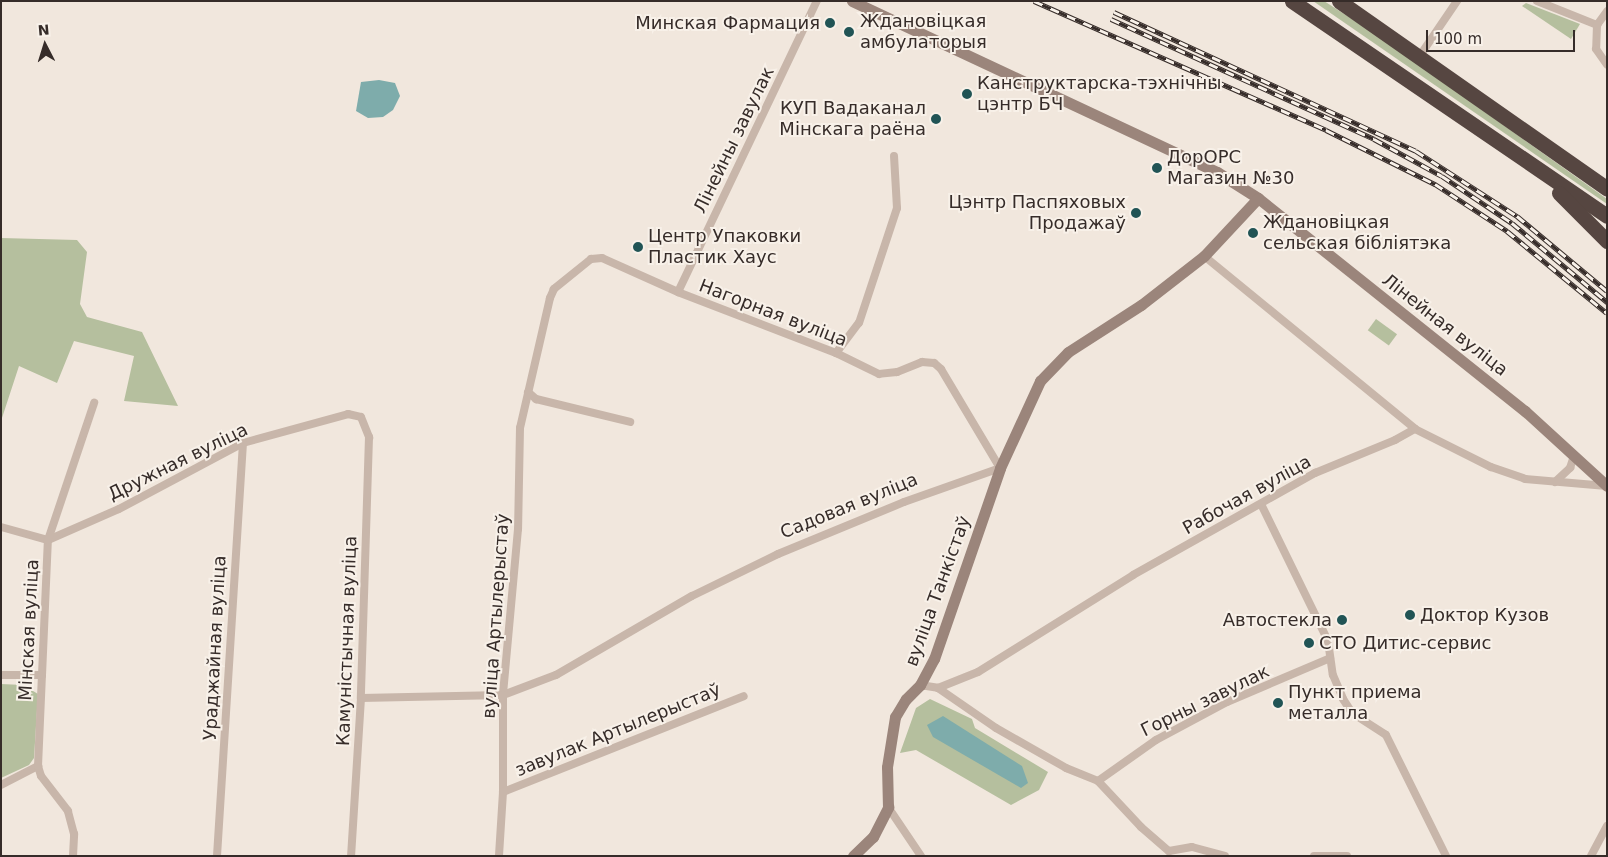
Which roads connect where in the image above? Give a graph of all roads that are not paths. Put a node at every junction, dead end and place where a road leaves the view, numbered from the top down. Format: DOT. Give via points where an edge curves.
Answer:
graph roads {
  1 [pos="817,1"];
  2 [pos="852,1"];
  3 [pos="1292,1"];
  4 [pos="1339,1"];
  5 [pos="1457,1"];
  6 [pos="1537,1"];
  7 [pos="1607,12"];
  8 [pos="1596,25"];
  9 [pos="1419,57"];
  10 [pos="1607,65"];
  11 [pos="894,156"];
  12 [pos="1537,170"];
  13 [pos="1607,189"];
  14 [pos="1258,198"];
  15 [pos="1607,216"];
  16 [pos="1607,241"];
  17 [pos="1204,256"];
  18 [pos="678,292"];
  19 [pos="836,352"];
  20 [pos="531,381"];
  21 [pos="528,392"];
  22 [pos="94,403"];
  23 [pos="630,422"];
  24 [pos="368,428"];
  25 [pos="1415,429"];
  26 [pos="243,443"];
  27 [pos="1574,456"];
  28 [pos="1000,468"];
  29 [pos="1555,482"];
  30 [pos="1607,486"];
  31 [pos="1261,504"];
  32 [pos="1,527"];
  33 [pos="48,540"];
  34 [pos="1330,658"];
  35 [pos="1,675"];
  36 [pos="42,675"];
  37 [pos="920,685"];
  38 [pos="938,688"];
  39 [pos="502,694"];
  40 [pos="744,696"];
  41 [pos="360,698"];
  42 [pos="38,766"];
  43 [pos="1098,781"];
  44 [pos="1,786"];
  45 [pos="503,792"];
  46 [pos="888,807"];
  47 [pos="1607,826"];
  48 [pos="1169,854"];
  49 [pos="73,856"];
  50 [pos="217,856"];
  51 [pos="350,856"];
  52 [pos="499,856"];
  53 [pos="854,856"];
  54 [pos="921,856"];
  55 [pos="1225,856"];
  56 [pos="1314,856"];
  57 [pos="1347,856"];
  58 [pos="1446,856"];
  59 [pos="1591,856"];
  1 -- 18 [label="street, Лінейны завулак"];
  2 -- 14 [label="street, Лінейная вуліца" via="1010,77 1142,134 1217,172"];
  3 -- 12 [label="highway"];
  4 -- 9 [label="highway"];
  5 -- 9 [label="street"];
  6 -- 8 [label="street"];
  7 -- 8 [label="street"];
  8 -- 10 [label="street" via="1596,49"];
  9 -- 13 [label="highway"];
  11 -- 19 [label="street" via="897,208 859,322"];
  12 -- 15 [label="highway"];
  12 -- 16 [label="highway"];
  14 -- 17 [label="street"];
  14 -- 27 [label="street, Лінейная вуліца" via="1525,411"];
  17 -- 25 [label="street"];
  17 -- 28 [label="street" via="1141,305 1052,365 1040,381"];
  18 -- 19 [label="street, Нагорная вуліца"];
  18 -- 20 [label="street, Нагорная вуліца" via="619,264 602,258 591,260 554,289"];
  19 -- 28 [label="street, Нагорная вуліца" via="879,374 897,372 922,362 937,365"];
  20 -- 21 [label="street, вуліца Артылерыстаў"];
  21 -- 23 [label="street" via="536,399"];
  21 -- 39 [label="street, вуліца Артылерыстаў" via="520,428 518,529"];
  22 -- 33 [label="street, Мінская вуліца"];
  24 -- 26 [label="street, Дружная вуліца" via="361,418 348,414"];
  24 -- 41 [label="street, Камуністычная вуліца"];
  25 -- 29 [label="street" via="1491,467 1525,479"];
  25 -- 31 [label="street, Рабочая вуліца" via="1315,473"];
  26 -- 33 [label="street, Дружная вуліца" via="119,509"];
  26 -- 50 [label="street, Ураджайная вуліца"];
  27 -- 29 [label="street" via="1570,468"];
  27 -- 30 [label="street, Лінейная вуліца"];
  28 -- 37 [label="street, вуліца Танкістаў" via="934,659"];
  28 -- 39 [label="street, Садовая вуліца" via="895,505 778,554 692,596 556,675"];
  29 -- 30 [label="street"];
  31 -- 34 [label="street" via="1324,633"];
  31 -- 38 [label="street, Рабочая вуліца" via="1133,575 978,672"];
  32 -- 33 [label="street"];
  33 -- 36 [label="street, Мінская вуліца"];
  34 -- 43 [label="street, Горны завулак" via="1227,702 1164,735 1124,759"];
  34 -- 58 [label="street" via="1333,675 1352,714 1386,735"];
  35 -- 36 [label="street"];
  36 -- 42 [label="street, Мінская вуліца"];
  37 -- 38 [label="street"];
  37 -- 46 [label="street, вуліца Танкістаў" via="906,699 893,726 887,767"];
  38 -- 43 [label="street" via="996,728 1066,768"];
  39 -- 41 [label="street, Садовая вуліца"];
  39 -- 45 [label="street, вуліца Артылерыстаў"];
  40 -- 45 [label="street, завулак Артылерыстаў"];
  41 -- 51 [label="street, Камуністычная вуліца"];
  42 -- 44 [label="street"];
  42 -- 49 [label="street" via="41,776 68,811 74,834"];
  43 -- 48 [label="street"];
  45 -- 52 [label="street, вуліца Артылерыстаў"];
  46 -- 53 [label="street, вуліца Танкістаў" via="873,838"];
  46 -- 54 [label="street"];
  47 -- 59 [label="street"];
  48 -- 55 [label="street" via="1192,847"];
  56 -- 57 [label="street"];
}
